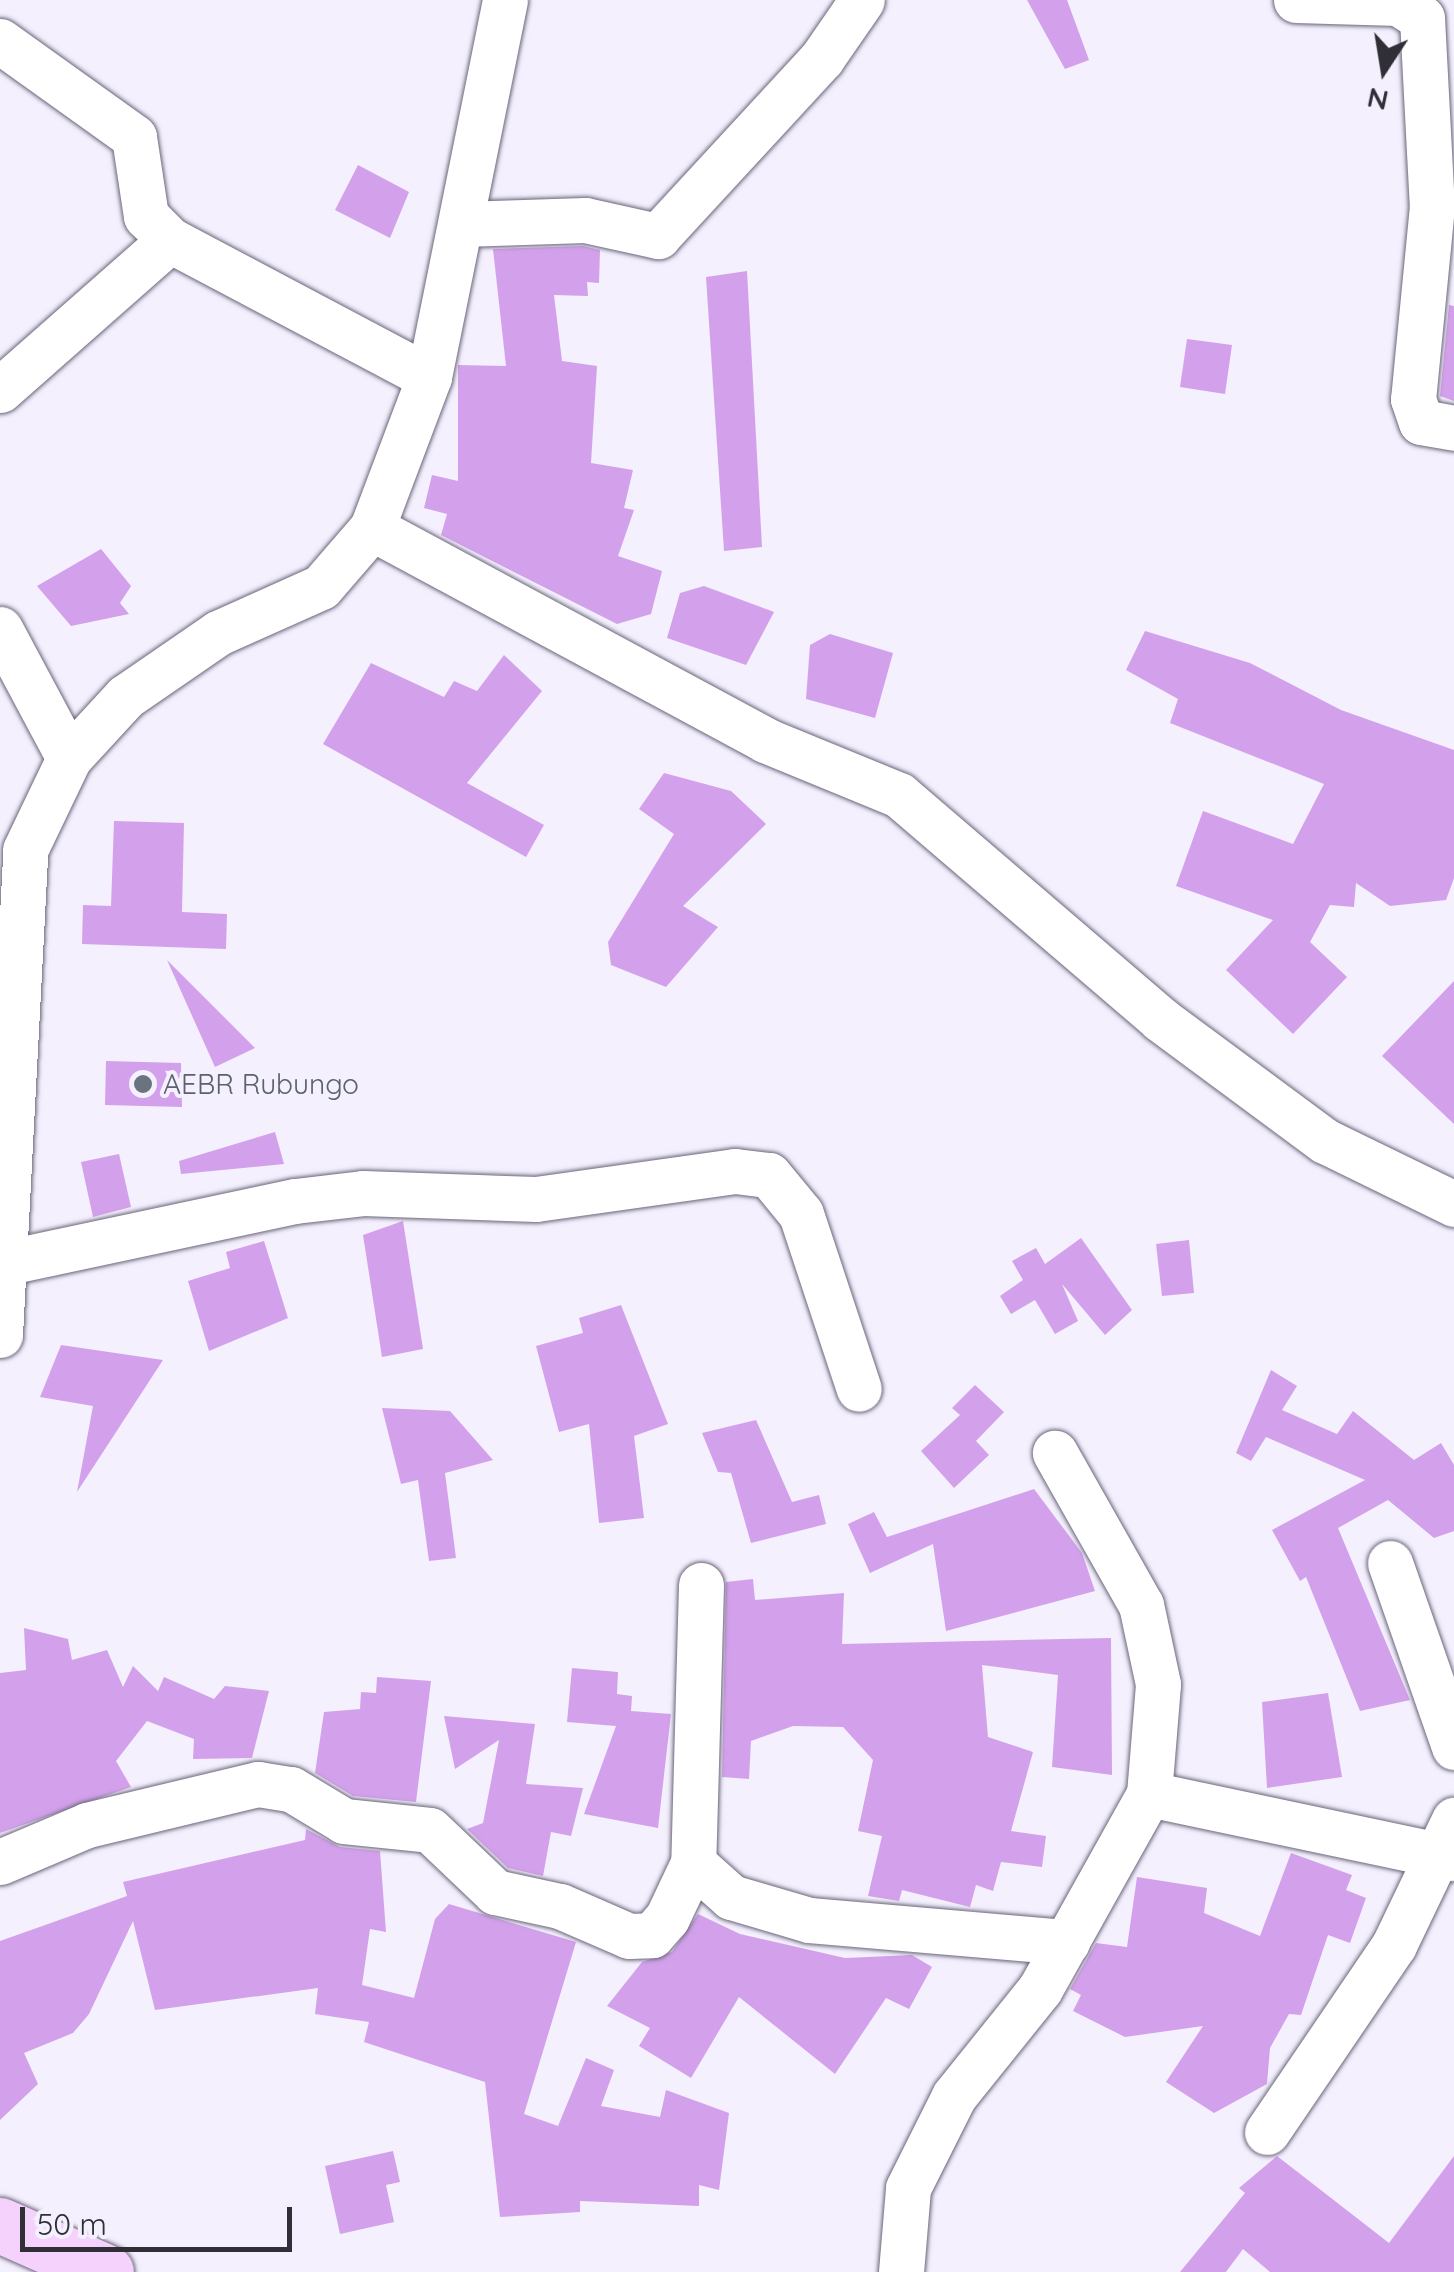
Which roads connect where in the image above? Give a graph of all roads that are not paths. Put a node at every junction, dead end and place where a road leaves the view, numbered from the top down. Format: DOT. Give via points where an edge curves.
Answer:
graph roads {
  1 [pos="505,0"];
  2 [pos="862,0"];
  3 [pos="1296,0"];
  4 [pos="0,41"];
  5 [pos="462,224"];
  6 [pos="170,240"];
  7 [pos="430,378"];
  8 [pos="1,387"];
  9 [pos="1454,428"];
  10 [pos="372,528"];
  11 [pos="0,629"];
  12 [pos="69,758"];
  13 [pos="1454,1204"];
  14 [pos="8,1262"];
  15 [pos="0,1335"];
  16 [pos="859,1389"];
  17 [pos="1054,1452"];
  18 [pos="1390,1563"];
  19 [pos="702,1585"];
  20 [pos="1454,1747"];
  21 [pos="1149,1794"];
  22 [pos="1450,1845"];
  23 [pos="0,1862"];
  24 [pos="693,1862"];
  25 [pos="1067,1942"];
  26 [pos="1266,2132"];
  27 [pos="0,2225"];
  28 [pos="106,2272"];
  29 [pos="901,2272"];
  1 -- 5 [label="street"];
  2 -- 5 [label="street" via="822,58 658,236 585,220"];
  3 -- 9 [label="street" via="1398,2 1422,18 1432,206 1413,399 1421,422"];
  4 -- 6 [label="street" via="134,137 146,216"];
  5 -- 7 [label="street"];
  6 -- 7 [label="street"];
  6 -- 8 [label="street"];
  7 -- 10 [label="street"];
  10 -- 12 [label="street" via="321,587 218,633 125,697"];
  10 -- 13 [label="street" via="765,740 899,795 1160,1019 1310,1130"];
  11 -- 12 [label="street"];
  12 -- 14 [label="street" via="24,850 14,932"];
  14 -- 15 [label="street"];
  14 -- 16 [label="street" via="295,1201 364,1194 536,1199 769,1175 794,1202"];
  17 -- 21 [label="street" via="1141,1605 1158,1684"];
  18 -- 20 [label="street"];
  19 -- 24 [label="street"];
  21 -- 22 [label="street"];
  21 -- 25 [label="street"];
  22 -- 26 [label="street" via="1325,2059"];
  23 -- 24 [label="street" via="87,1825 258,1784 291,1790 344,1821 430,1830 495,1892 560,1906 629,1936 652,1935 667,1918"];
  24 -- 25 [label="street" via="732,1897 810,1920"];
  25 -- 29 [label="street" via="954,2096 908,2188"];
  27 -- 28 [label="main road"];
}
